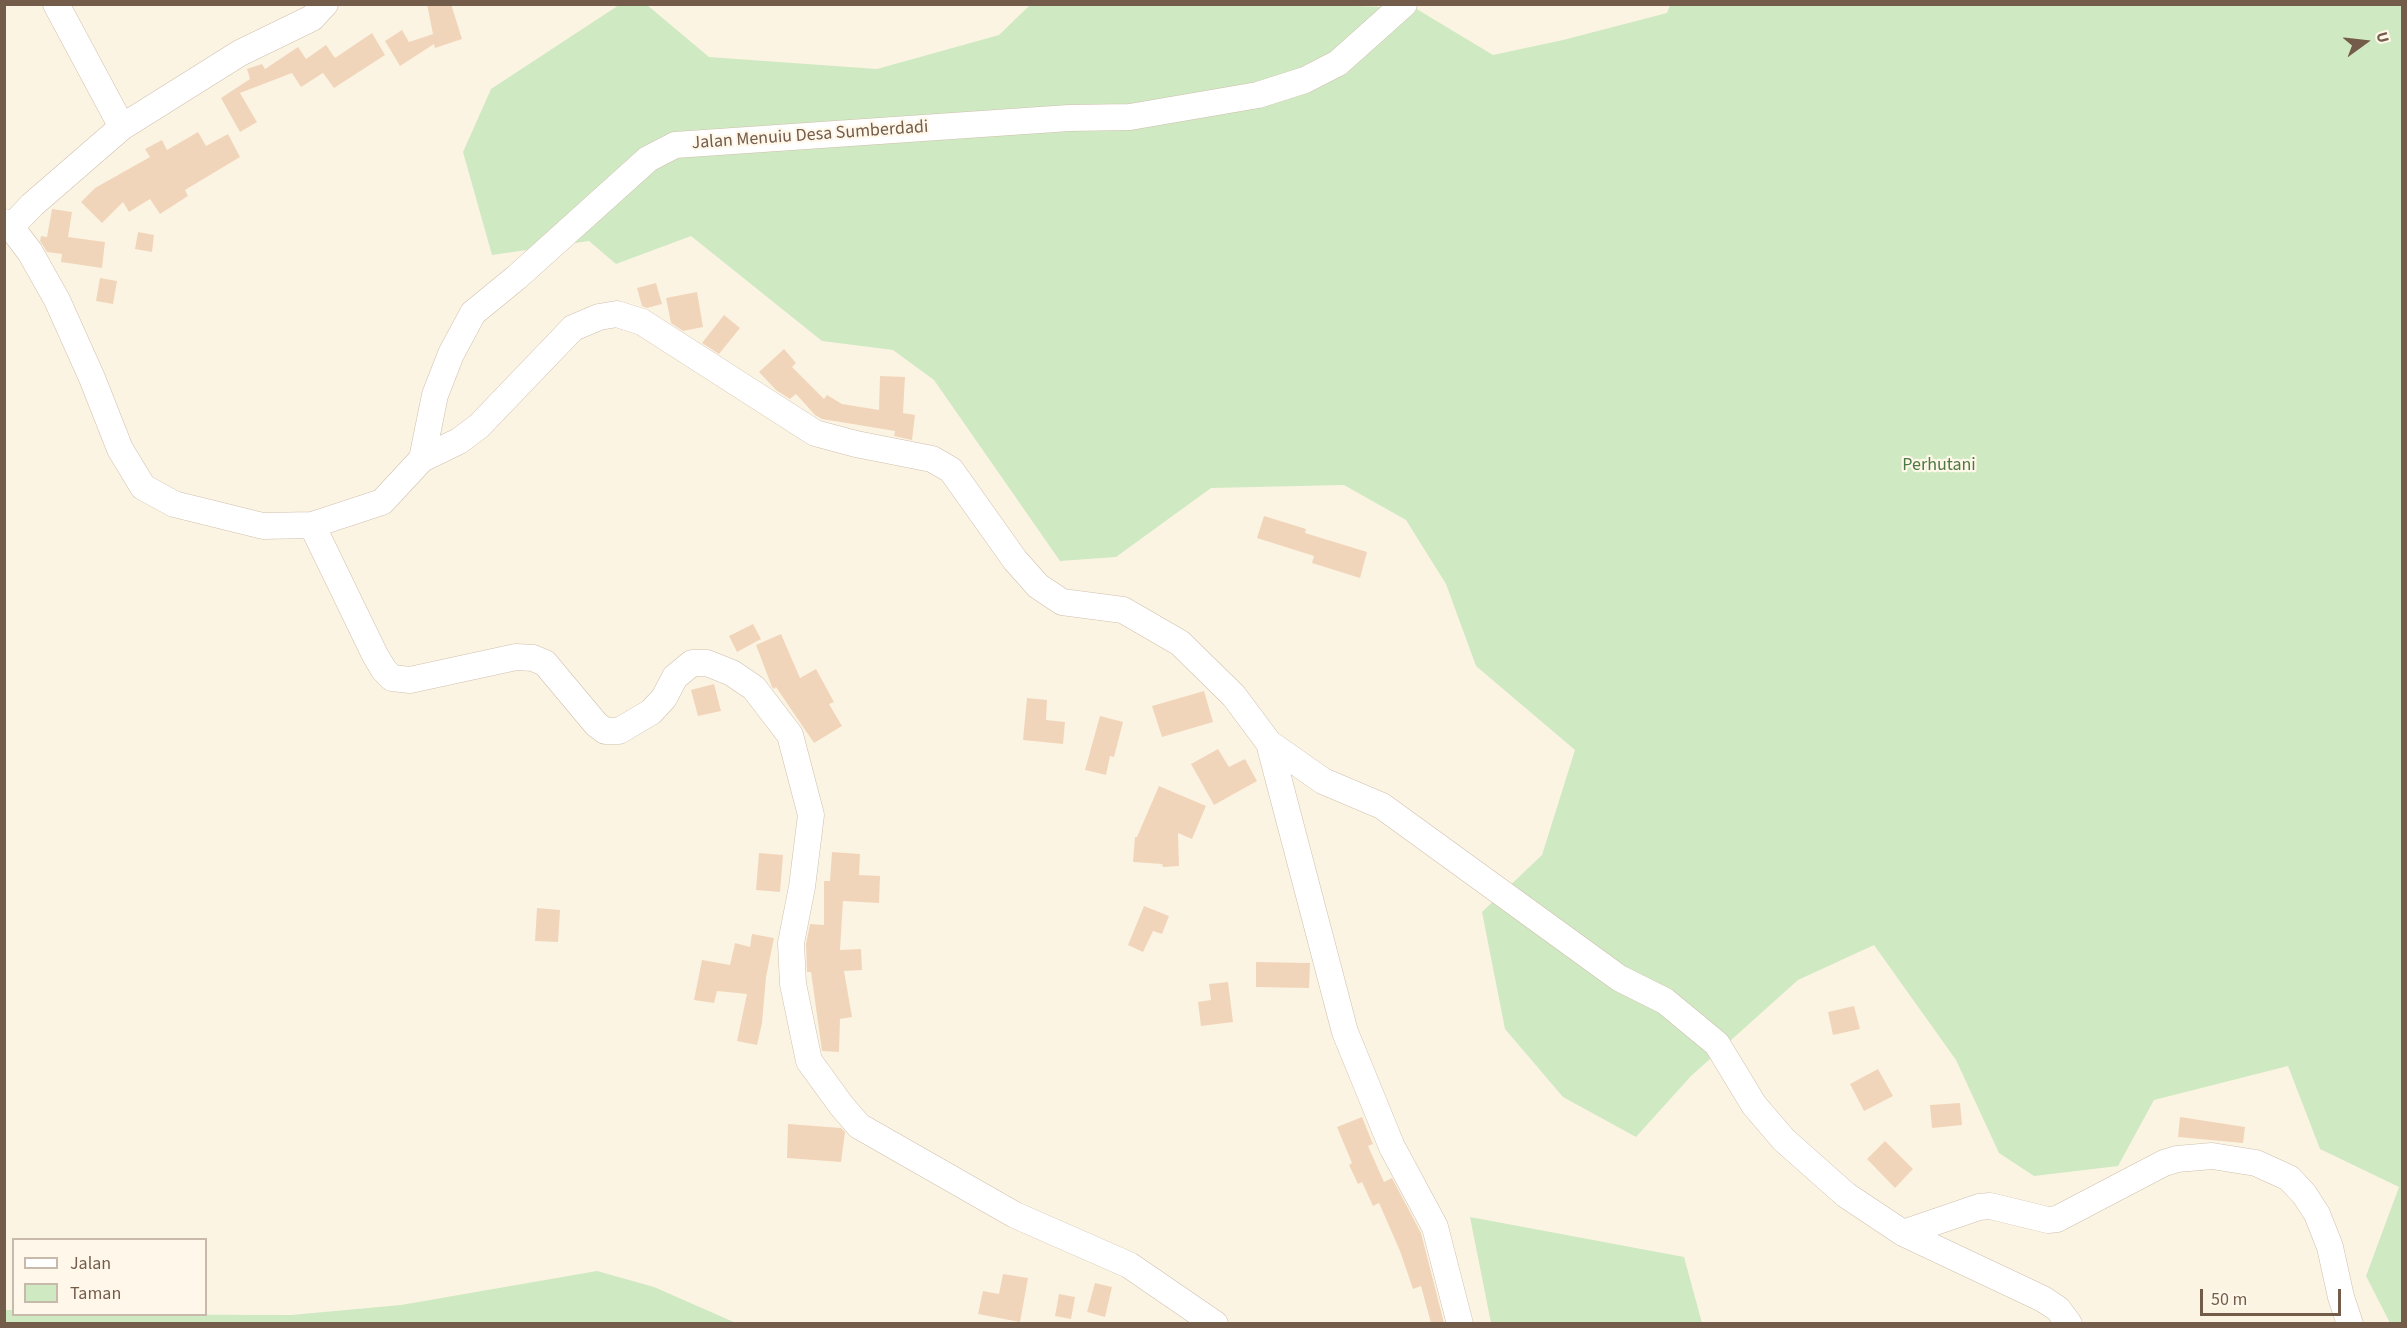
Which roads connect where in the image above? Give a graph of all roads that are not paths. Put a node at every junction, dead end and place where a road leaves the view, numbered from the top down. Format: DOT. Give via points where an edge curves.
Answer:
graph roads {
  1 [pos="56,4"];
  2 [pos="325,4"];
  3 [pos="1404,4"];
  4 [pos="113,110"];
  5 [pos="8,224"];
  6 [pos="422,459"];
  7 [pos="312,525"];
  8 [pos="1269,744"];
  9 [pos="1903,1233"];
  10 [pos="1458,1322"];
  11 [pos="1215,1323"];
  12 [pos="2069,1323"];
  13 [pos="2350,1323"];
  1 -- 4 [label="street"];
  2 -- 4 [label="street" via="312,18"];
  3 -- 6 [label="street, Jalan Menuiu Desa Sumberdadi" via="1338,63 1305,80 1258,95 1130,117 675,145 648,159 473,313 435,395"];
  4 -- 5 [label="street" via="32,205"];
  5 -- 7 [label="street" via="30,252 57,300 120,449 144,487 174,504 263,526"];
  6 -- 7 [label="street" via="382,502"];
  6 -- 8 [label="street" via="479,426 573,328 617,314 642,322 815,433 932,459 951,470 1038,586 1062,602 1122,610 1180,643 1234,696"];
  7 -- 11 [label="street" via="375,656 392,678 410,680 516,657 532,658 545,663 605,731 619,731 651,712 675,677 692,663 707,663 732,673 754,688 790,735 811,814 791,943 793,984 809,1061 822,1079 859,1126 1015,1215 1129,1265"];
  8 -- 9 [label="street" via="1323,781 1382,806 1619,978 1665,1001 1717,1044 1754,1105 1784,1140 1846,1195"];
  8 -- 10 [label="street" via="1345,1032 1392,1147 1435,1227"];
  9 -- 12 [label="street" via="2043,1299"];
  9 -- 13 [label="street" via="1990,1206 2057,1219 2177,1159 2212,1156 2256,1163 2289,1178 2317,1214"];
}
